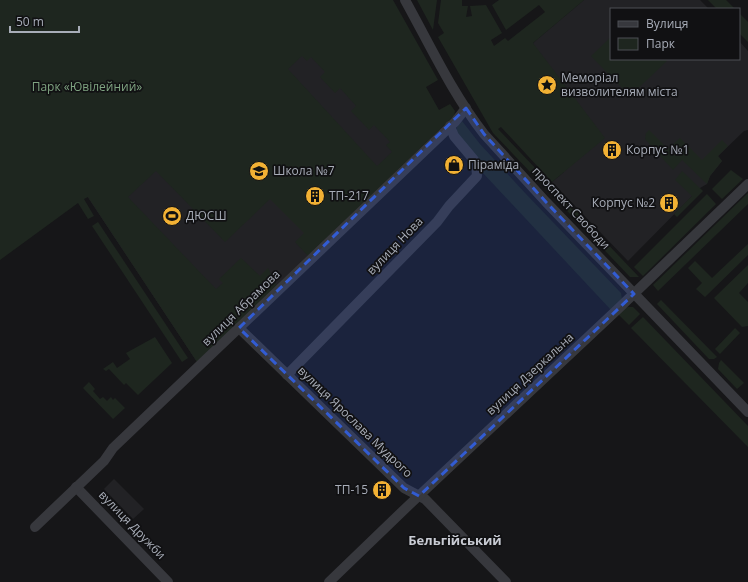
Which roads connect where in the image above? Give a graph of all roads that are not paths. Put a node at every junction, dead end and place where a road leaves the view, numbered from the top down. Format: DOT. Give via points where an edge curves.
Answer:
graph roads {
  1 [pos="405,0"];
  2 [pos="466,108"];
  3 [pos="450,126"];
  4 [pos="748,184"];
  5 [pos="634,294"];
  6 [pos="239,328"];
  7 [pos="287,375"];
  8 [pos="748,412"];
  9 [pos="76,487"];
  10 [pos="419,496"];
  11 [pos="35,527"];
  12 [pos="168,582"];
  13 [pos="329,582"];
  14 [pos="506,582"];
  1 -- 2 [label="street, проспект Свободи"];
  2 -- 3 [label="street, вулиця Абрамова"];
  2 -- 5 [label="street, проспект Свободи" via="484,134"];
  3 -- 6 [label="street, вулиця Абрамова"];
  3 -- 7 [label="street, вулиця Нова" via="454,136 476,163 477,176 437,222"];
  4 -- 5 [label="street, вулиця Дзеркальна"];
  5 -- 8 [label="street, проспект Свободи"];
  5 -- 10 [label="street, вулиця Дзеркальна"];
  6 -- 7 [label="street, вулиця Ярослава Мудрого"];
  6 -- 9 [label="street, вулиця Абрамова" via="113,448 104,461"];
  7 -- 10 [label="street, вулиця Ярослава Мудрого" via="404,488"];
  9 -- 11 [label="street, вулиця Абрамова"];
  9 -- 12 [label="street, вулиця Дружби"];
  10 -- 13 [label="street, вулиця Дзеркальна"];
  10 -- 14 [label="street, вулиця Ярослава Мудрого" via="426,499"];
}
